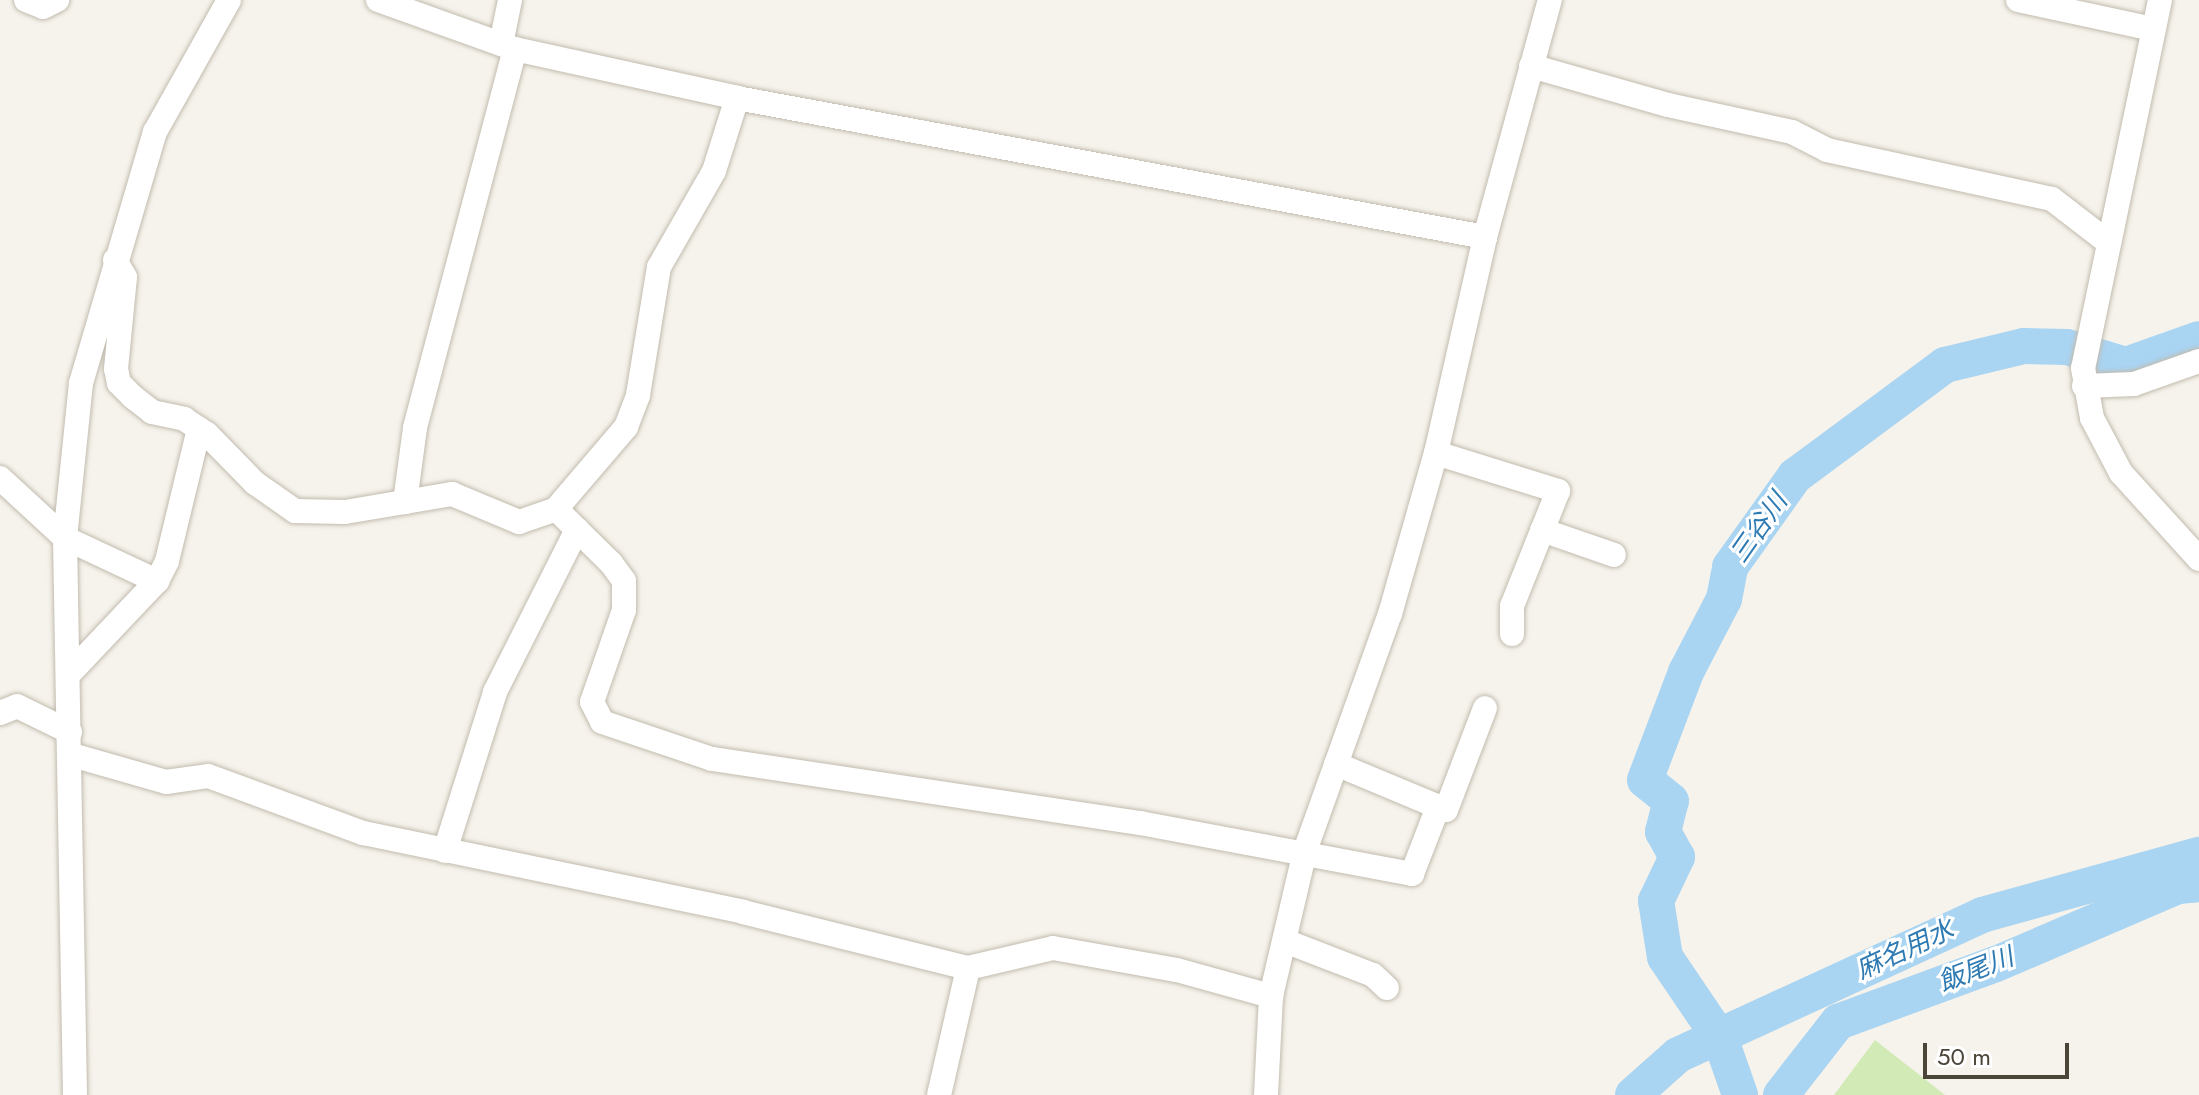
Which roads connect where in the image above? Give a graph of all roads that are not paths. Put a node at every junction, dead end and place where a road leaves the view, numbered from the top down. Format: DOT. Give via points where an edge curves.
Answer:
graph roads {
  1 [pos="26,0"];
  2 [pos="57,0"];
  3 [pos="229,0"];
  4 [pos="378,0"];
  5 [pos="510,0"];
  6 [pos="1550,0"];
  7 [pos="2018,0"];
  8 [pos="2160,0"];
  9 [pos="2153,29"];
  10 [pos="508,47"];
  11 [pos="1531,66"];
  12 [pos="737,98"];
  13 [pos="1485,237"];
  14 [pos="2109,243"];
  15 [pos="115,260"];
  16 [pos="2199,361"];
  17 [pos="2084,377"];
  18 [pos="199,429"];
  19 [pos="1436,453"];
  20 [pos="0,478"];
  21 [pos="405,502"];
  22 [pos="556,509"];
  23 [pos="577,530"];
  24 [pos="1542,530"];
  25 [pos="65,538"];
  26 [pos="1614,555"];
  27 [pos="2199,559"];
  28 [pos="157,581"];
  29 [pos="1512,634"];
  30 [pos="69,674"];
  31 [pos="1485,708"];
  32 [pos="0,713"];
  33 [pos="71,743"];
  34 [pos="1336,764"];
  35 [pos="1438,807"];
  36 [pos="445,851"];
  37 [pos="1305,851"];
  38 [pos="1285,941"];
  39 [pos="968,968"];
  40 [pos="1387,988"];
  41 [pos="1271,996"];
  42 [pos="75,1095"];
  43 [pos="939,1095"];
  44 [pos="1266,1095"];
  1 -- 2 [label="street" via="43,7"];
  3 -- 15 [label="street" via="155,132"];
  4 -- 10 [label="street"];
  5 -- 10 [label="street"];
  6 -- 11 [label="street"];
  7 -- 9 [label="street"];
  8 -- 9 [label="street"];
  9 -- 14 [label="street"];
  10 -- 12 [label="street"];
  10 -- 21 [label="street" via="415,428"];
  11 -- 13 [label="street"];
  11 -- 14 [label="street" via="1668,105 1792,132 1827,150 2052,199"];
  12 -- 13 [label="street"];
  12 -- 22 [label="street" via="714,171 659,267 638,395 626,427"];
  13 -- 19 [label="street"];
  14 -- 17 [label="street"];
  15 -- 18 [label="street" via="125,277 119,383 152,412"];
  15 -- 25 [label="street" via="81,383"];
  16 -- 17 [label="street" via="2134,384"];
  17 -- 27 [label="street" via="2092,418 2121,473"];
  18 -- 21 [label="street" via="255,483 295,511 345,512"];
  18 -- 28 [label="street" via="167,561"];
  19 -- 24 [label="street" via="1558,491"];
  19 -- 34 [label="street" via="1390,614"];
  20 -- 25 [label="street"];
  21 -- 22 [label="street" via="452,494 519,522"];
  22 -- 23 [label="street"];
  23 -- 36 [label="street" via="495,692"];
  23 -- 37 [label="street" via="624,581 624,610 592,702 602,722 712,759"];
  24 -- 26 [label="street"];
  24 -- 29 [label="street" via="1512,606"];
  25 -- 28 [label="street"];
  25 -- 30 [label="street"];
  28 -- 30 [label="street"];
  30 -- 33 [label="street"];
  31 -- 35 [label="street" via="1446,810"];
  32 -- 33 [label="street" via="17,706"];
  33 -- 36 [label="street" via="166,782 208,776 363,833"];
  33 -- 42 [label="street"];
  34 -- 35 [label="street"];
  34 -- 37 [label="street"];
  35 -- 37 [label="street" via="1412,874"];
  36 -- 39 [label="street" via="743,912"];
  37 -- 38 [label="street"];
  38 -- 40 [label="street" via="1373,975"];
  38 -- 41 [label="street"];
  39 -- 41 [label="street" via="1053,948 1177,970"];
  39 -- 43 [label="street"];
  41 -- 44 [label="street"];
}
